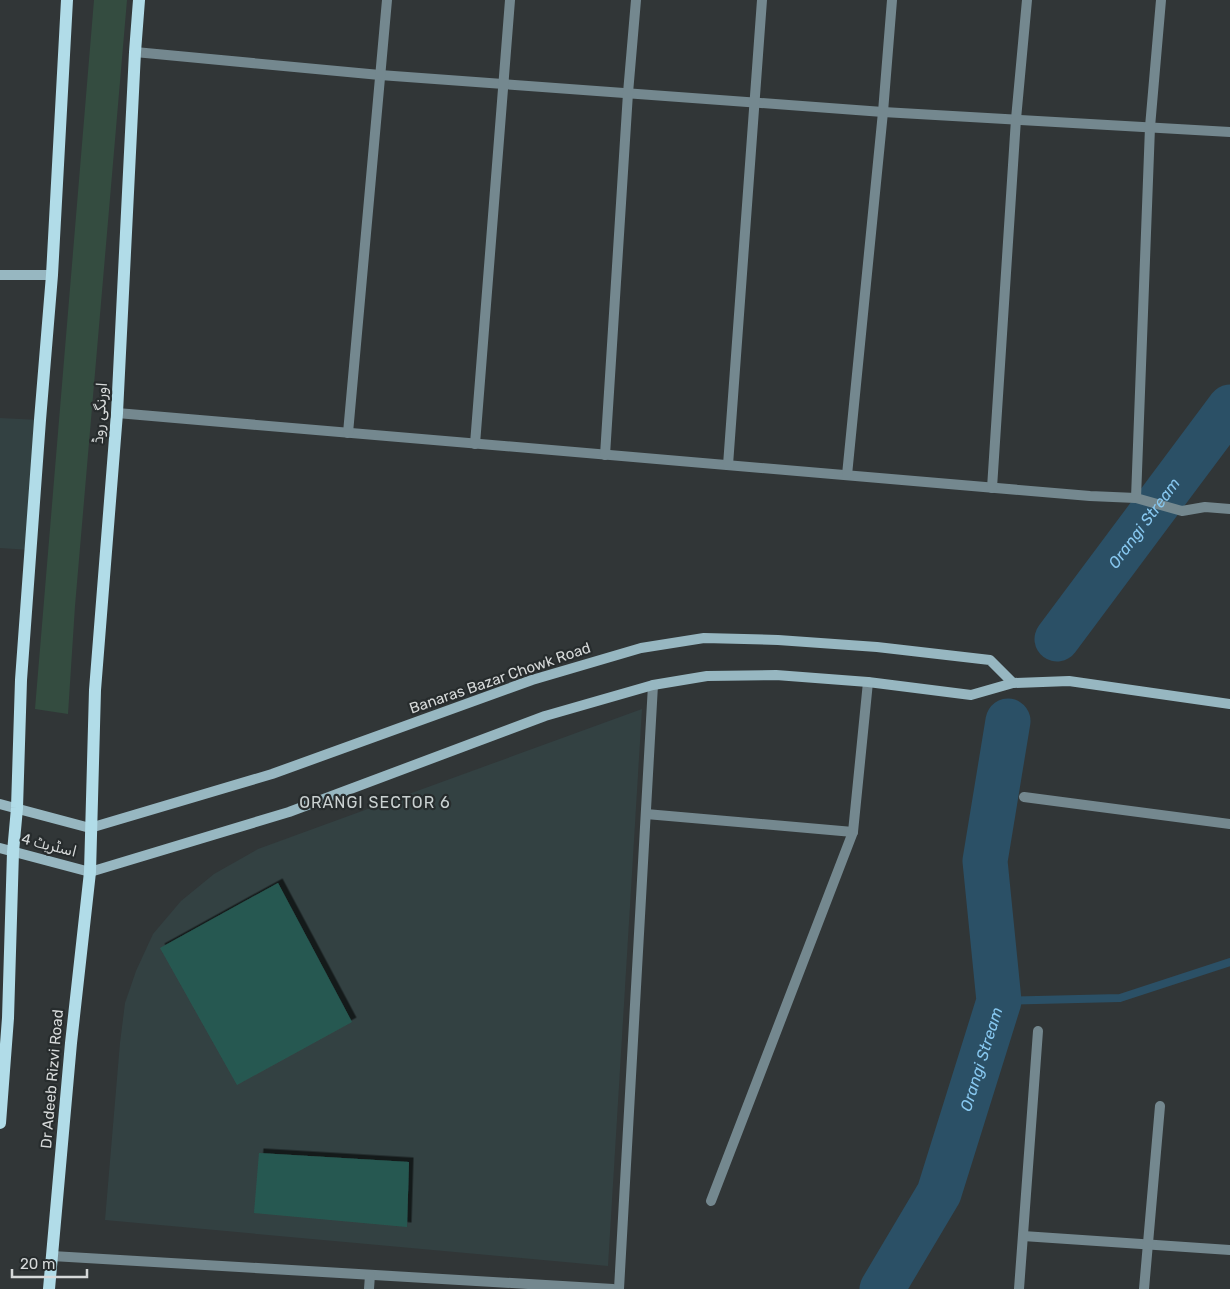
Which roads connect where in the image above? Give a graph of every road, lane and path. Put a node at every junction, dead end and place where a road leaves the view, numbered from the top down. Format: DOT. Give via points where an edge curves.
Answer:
graph roads {
  1 [pos="67,0"];
  2 [pos="139,0"];
  3 [pos="387,0"];
  4 [pos="510,0"];
  5 [pos="636,0"];
  6 [pos="762,0"];
  7 [pos="892,0"];
  8 [pos="1026,0"];
  9 [pos="1161,0"];
  10 [pos="135,52"];
  11 [pos="380,75"];
  12 [pos="503,84"];
  13 [pos="628,93"];
  14 [pos="753,103"];
  15 [pos="883,112"];
  16 [pos="1016,119"];
  17 [pos="1150,127"];
  18 [pos="1230,132"];
  19 [pos="0,275"];
  20 [pos="52,275"];
  21 [pos="117,413"];
  22 [pos="348,433"];
  23 [pos="475,444"];
  24 [pos="605,455"];
  25 [pos="728,465"];
  26 [pos="846,475"];
  27 [pos="992,488"];
  28 [pos="1136,498"];
  29 [pos="1230,510"];
  30 [pos="868,682"];
  31 [pos="1013,683"];
  32 [pos="654,685"];
  33 [pos="1230,704"];
  34 [pos="1024,797"];
  35 [pos="0,804"];
  36 [pos="17,808"];
  37 [pos="646,814"];
  38 [pos="1230,824"];
  39 [pos="90,828"];
  40 [pos="853,832"];
  41 [pos="0,848"];
  42 [pos="13,852"];
  43 [pos="90,872"];
  44 [pos="1038,1031"];
  45 [pos="1160,1106"];
  46 [pos="0,1123"];
  47 [pos="711,1201"];
  48 [pos="1023,1236"];
  49 [pos="1148,1245"];
  50 [pos="1230,1250"];
  51 [pos="52,1256"];
  52 [pos="370,1275"];
  53 [pos="49,1289"];
  54 [pos="369,1289"];
  55 [pos="613,1289"];
  56 [pos="619,1289"];
  57 [pos="1019,1289"];
  58 [pos="1144,1289"];
  1 -- 20 [label="main road"];
  2 -- 10 [label="main road, اورنگی روڈ"];
  3 -- 11 [label="street"];
  4 -- 12 [label="street"];
  5 -- 13 [label="street"];
  6 -- 14 [label="street"];
  7 -- 15 [label="street"];
  8 -- 16 [label="street"];
  9 -- 17 [label="street"];
  10 -- 11 [label="street"];
  10 -- 21 [label="main road, اورنگی روڈ"];
  11 -- 12 [label="street"];
  11 -- 22 [label="street"];
  12 -- 13 [label="street"];
  12 -- 23 [label="street"];
  13 -- 14 [label="street"];
  13 -- 24 [label="street"];
  14 -- 15 [label="street"];
  14 -- 25 [label="street"];
  15 -- 16 [label="street"];
  15 -- 26 [label="street"];
  16 -- 17 [label="street"];
  16 -- 27 [label="street"];
  17 -- 18 [label="street"];
  17 -- 28 [label="street"];
  19 -- 20 [label="main road"];
  20 -- 36 [label="main road" via="22,680"];
  21 -- 22 [label="street"];
  21 -- 39 [label="main road, اورنگی روڈ" via="95,690"];
  22 -- 23 [label="street"];
  23 -- 24 [label="street"];
  24 -- 25 [label="street"];
  25 -- 26 [label="street"];
  26 -- 27 [label="street"];
  27 -- 28 [label="street"];
  28 -- 29 [label="street" via="1182,511 1205,507"];
  30 -- 31 [label="main road" via="971,695"];
  30 -- 32 [label="main road" via="776,675 707,676"];
  30 -- 40 [label="street"];
  31 -- 33 [label="main road" via="1069,681"];
  31 -- 39 [label="main road, Banaras Bazar Chowk Road" via="990,660 877,647 704,638 641,648 532,680 272,774"];
  32 -- 37 [label="street"];
  32 -- 43 [label="main road" via="545,716 289,812"];
  34 -- 38 [label="street"];
  35 -- 36 [label="main road, اسٹریٹ 4"];
  36 -- 39 [label="main road, اسٹریٹ 4"];
  36 -- 42 [label="main road"];
  37 -- 40 [label="street"];
  37 -- 56 [label="street"];
  39 -- 43 [label="main road, اورنگی روڈ"];
  40 -- 47 [label="street"];
  41 -- 42 [label="main road, اسٹریٹ 4"];
  42 -- 43 [label="main road, اسٹریٹ 4"];
  42 -- 46 [label="main road" via="8,1018"];
  43 -- 51 [label="main road, Dr Adeeb Rizvi Road"];
  44 -- 48 [label="street"];
  45 -- 49 [label="street"];
  48 -- 49 [label="street"];
  48 -- 57 [label="street"];
  49 -- 50 [label="street"];
  49 -- 58 [label="street"];
  51 -- 52 [label="street"];
  51 -- 53 [label="main road, Dr Adeeb Rizvi Road"];
  52 -- 54 [label="street"];
  52 -- 55 [label="street"];
}
